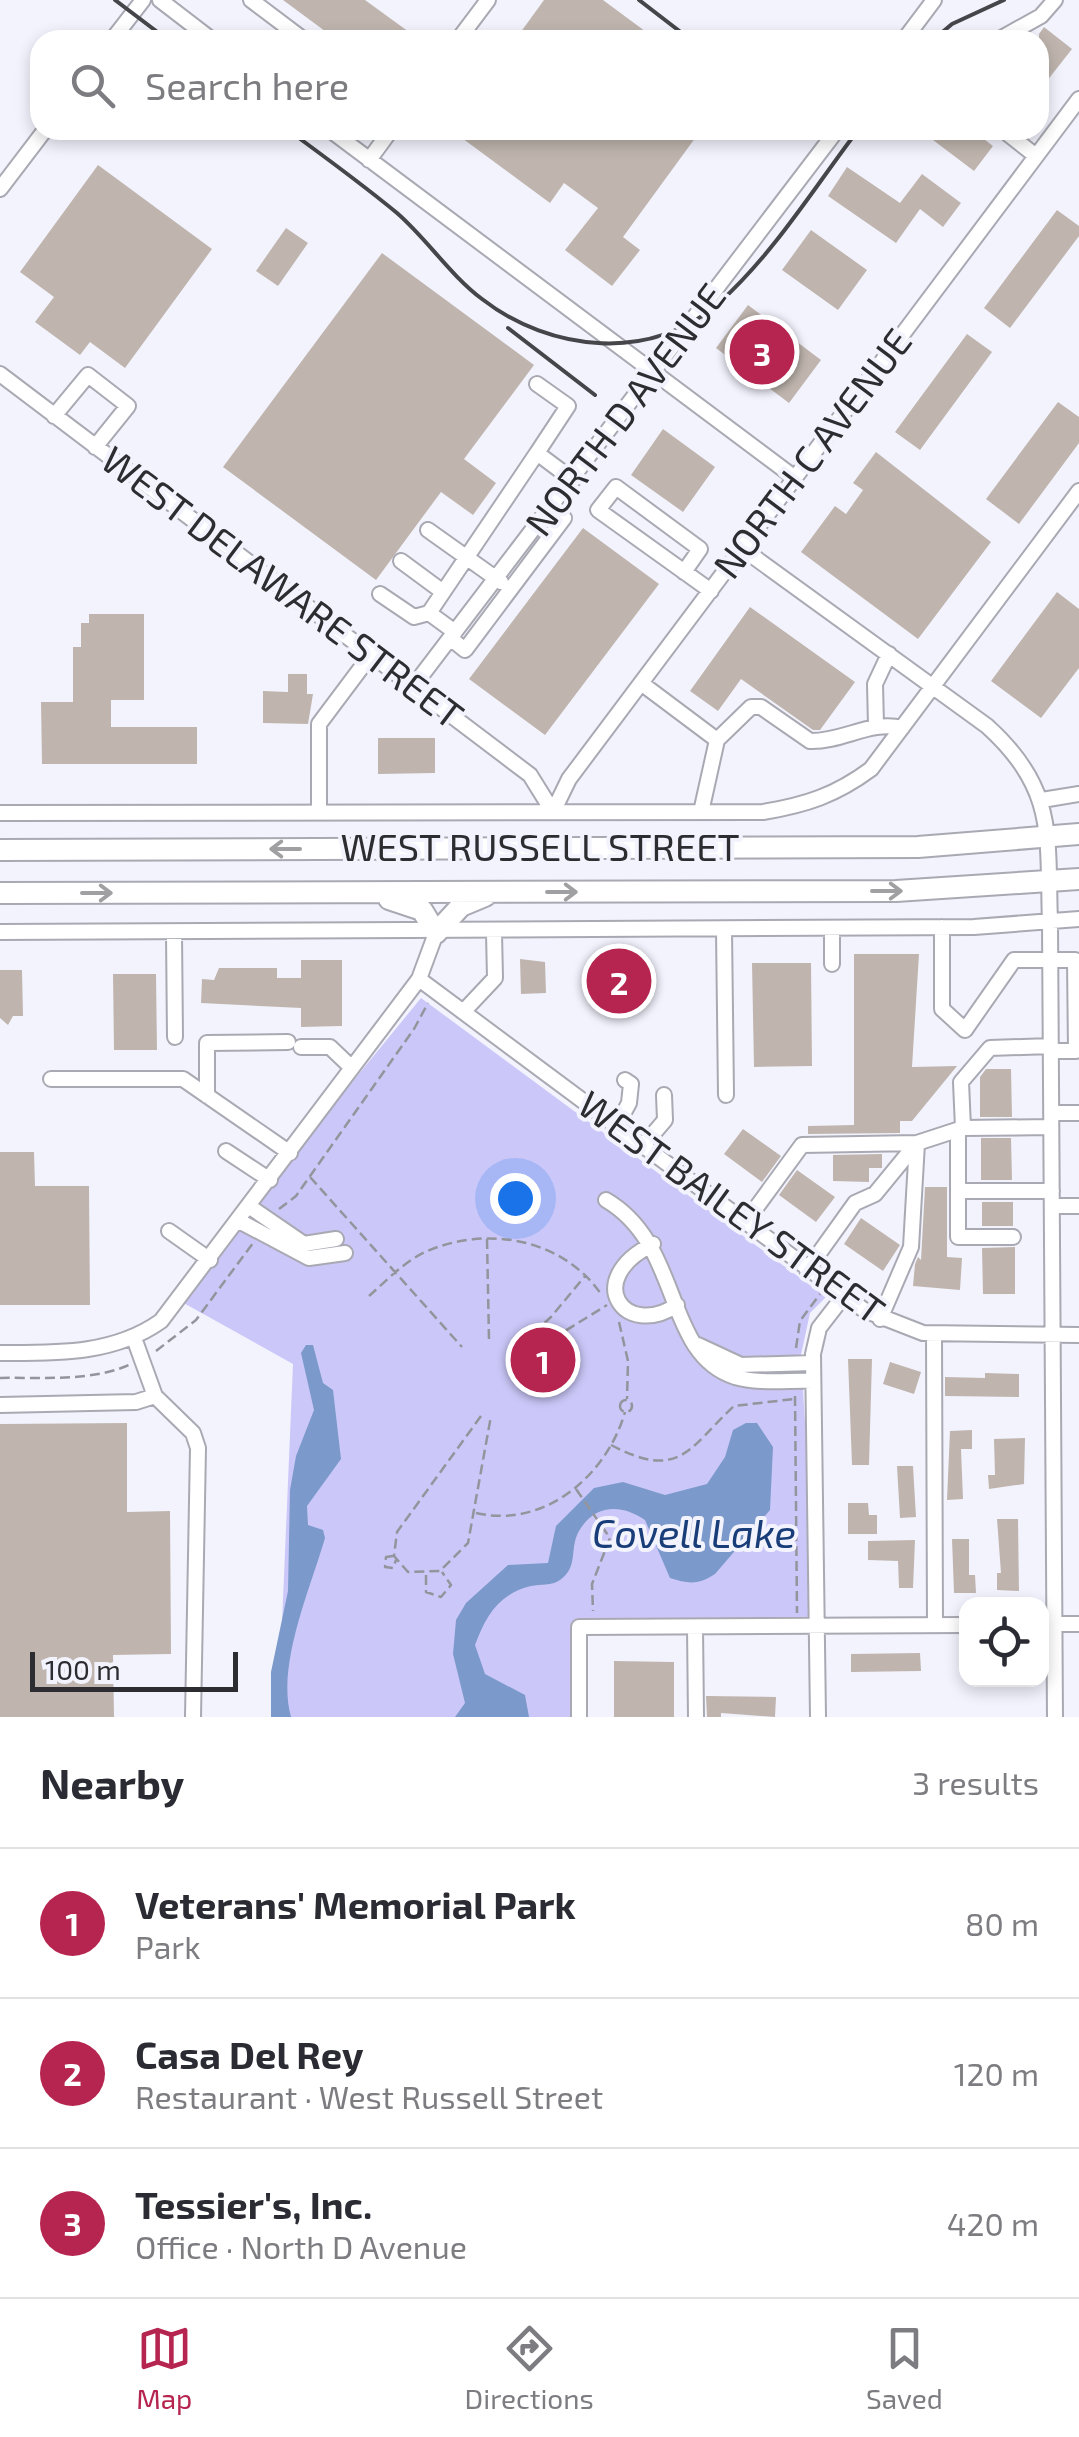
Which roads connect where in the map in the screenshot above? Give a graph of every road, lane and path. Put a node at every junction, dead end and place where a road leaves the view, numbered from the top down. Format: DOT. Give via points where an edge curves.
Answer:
graph roads {
  1 [pos="143,0"];
  2 [pos="160,0"];
  3 [pos="251,0"];
  4 [pos="934,0"];
  5 [pos="1055,0"];
  6 [pos="482,2"];
  7 [pos="120,30"];
  8 [pos="199,30"];
  9 [pos="291,30"];
  10 [pos="464,30"];
  11 [pos="912,30"];
  12 [pos="1016,30"];
  13 [pos="1079,98"];
  14 [pos="1049,138"];
  15 [pos="37,140"];
  16 [pos="343,140"];
  17 [pos="384,140"];
  18 [pos="830,140"];
  19 [pos="1015,140"];
  20 [pos="1048,140"];
  21 [pos="1036,156"];
  22 [pos="369,160"];
  23 [pos="0,189"];
  24 [pos="0,374"];
  25 [pos="655,374"];
  26 [pos="537,384"];
  27 [pos="54,416"];
  28 [pos="95,446"];
  29 [pos="537,453"];
  30 [pos="795,478"];
  31 [pos="573,480"];
  32 [pos="1079,491"];
  33 [pos="553,505"];
  34 [pos="428,530"];
  35 [pos="743,549"];
  36 [pos="467,557"];
  37 [pos="402,561"];
  38 [pos="684,572"];
  39 [pos="496,579"];
  40 [pos="511,589"];
  41 [pos="711,591"];
  42 [pos="443,592"];
  43 [pos="380,594"];
  44 [pos="429,613"];
  45 [pos="453,635"];
  46 [pos="890,654"];
  47 [pos="370,656"];
  48 [pos="641,683"];
  49 [pos="933,685"];
  50 [pos="412,688"];
  51 [pos="876,726"];
  52 [pos="902,728"];
  53 [pos="718,740"];
  54 [pos="1079,794"];
  55 [pos="1042,800"];
  56 [pos="319,812"];
  57 [pos="553,812"];
  58 [pos="701,812"];
  59 [pos="0,813"];
  60 [pos="1079,834"];
  61 [pos="1047,839"];
  62 [pos="0,850"];
  63 [pos="1079,879"];
  64 [pos="1048,884"];
  65 [pos="325,892"];
  66 [pos="512,892"];
  67 [pos="0,894"];
  68 [pos="1079,918"];
  69 [pos="1050,924"];
  70 [pos="942,927"];
  71 [pos="832,928"];
  72 [pos="724,930"];
  73 [pos="0,932"];
  74 [pos="174,932"];
  75 [pos="494,932"];
  76 [pos="436,933"];
  77 [pos="1050,961"];
  78 [pos="832,964"];
  79 [pos="419,979"];
  80 [pos="464,1012"];
  81 [pos="174,1037"];
  82 [pos="1051,1049"];
  83 [pos="352,1068"];
  84 [pos="52,1079"];
  85 [pos="626,1080"];
  86 [pos="664,1095"];
  87 [pos="726,1095"];
  88 [pos="207,1096"];
  89 [pos="1079,1113"];
  90 [pos="1051,1120"];
  91 [pos="616,1127"];
  92 [pos="960,1129"];
  93 [pos="916,1143"];
  94 [pos="642,1146"];
  95 [pos="226,1151"];
  96 [pos="290,1153"];
  97 [pos="310,1177"];
  98 [pos="270,1180"];
  99 [pos="958,1191"];
  100 [pos="1052,1198"];
  101 [pos="606,1200"];
  102 [pos="1079,1206"];
  103 [pos="250,1207"];
  104 [pos="240,1221"];
  105 [pos="745,1223"];
  106 [pos="168,1231"];
  107 [pos="1013,1237"];
  108 [pos="336,1238"];
  109 [pos="486,1238"];
  110 [pos="652,1244"];
  111 [pos="345,1254"];
  112 [pos="210,1260"];
  113 [pos="807,1270"];
  114 [pos="397,1272"];
  115 [pos="586,1274"];
  116 [pos="828,1286"];
  117 [pos="369,1296"];
  118 [pos="843,1296"];
  119 [pos="608,1304"];
  120 [pos="676,1305"];
  121 [pos="880,1319"];
  122 [pos="934,1334"];
  123 [pos="1052,1335"];
  124 [pos="1079,1335"];
  125 [pos="134,1338"];
  126 [pos="489,1340"];
  127 [pos="462,1347"];
  128 [pos="0,1353"];
  129 [pos="511,1353"];
  130 [pos="515,1362"];
  131 [pos="813,1363"];
  132 [pos="795,1372"];
  133 [pos="813,1381"];
  134 [pos="155,1396"];
  135 [pos="627,1399"];
  136 [pos="796,1399"];
  137 [pos="0,1405"];
  138 [pos="625,1412"];
  139 [pos="481,1416"];
  140 [pos="492,1416"];
  141 [pos="474,1426"];
  142 [pos="488,1430"];
  143 [pos="612,1445"];
  144 [pos="576,1489"];
  145 [pos="474,1513"];
  146 [pos="440,1571"];
  147 [pos="426,1574"];
  148 [pos="1048,1597"];
  149 [pos="1049,1624"];
  150 [pos="1079,1624"];
  151 [pos="935,1625"];
  152 [pos="959,1625"];
  153 [pos="798,1626"];
  154 [pos="817,1626"];
  155 [pos="695,1627"];
  156 [pos="586,1628"];
  157 [pos="1049,1640"];
  158 [pos="193,1717"];
  159 [pos="579,1717"];
  160 [pos="696,1717"];
  161 [pos="818,1717"];
  162 [pos="1054,1717"];
  1 -- 7 [label="street"];
  2 -- 8 [label="street"];
  3 -- 9 [label="street"];
  4 -- 11 [label="street"];
  5 -- 12 [label="street"];
  6 -- 10 [label="street"];
  13 -- 14 [label="street, NORTH C AVENUE"];
  15 -- 23 [label="street"];
  16 -- 22 [label="street"];
  17 -- 22 [label="street"];
  18 -- 25 [label="street, NORTH D AVENUE"];
  19 -- 21 [label="street"];
  20 -- 21 [label="street, NORTH C AVENUE"];
  21 -- 30 [label="street, NORTH C AVENUE"];
  22 -- 25 [label="street"];
  24 -- 27 [label="street, WEST DELAWARE STREET"];
  25 -- 30 [label="street"];
  25 -- 31 [label="street, NORTH D AVENUE"];
  26 -- 29 [label="street" via="568,406"];
  27 -- 28 [label="street, WEST DELAWARE STREET"];
  27 -- 28 [label="street" via="88,375 128,406"];
  28 -- 47 [label="street, WEST DELAWARE STREET"];
  29 -- 31 [label="street"];
  29 -- 36 [label="street"];
  30 -- 35 [label="street, NORTH C AVENUE"];
  31 -- 33 [label="street, NORTH D AVENUE"];
  32 -- 49 [label="street, WEST RUSSELL STREET"];
  33 -- 39 [label="street, NORTH D AVENUE"];
  33 -- 40 [label="street" via="564,518"];
  34 -- 36 [label="street"];
  35 -- 41 [label="street, NORTH C AVENUE"];
  35 -- 46 [label="street"];
  36 -- 39 [label="street"];
  36 -- 42 [label="street"];
  37 -- 42 [label="street"];
  38 -- 38 [label="street" via="598,510 616,487 700,549"];
  38 -- 41 [label="street"];
  39 -- 40 [label="street"];
  39 -- 45 [label="street, NORTH D AVENUE"];
  40 -- 45 [label="street" via="465,650"];
  41 -- 48 [label="street, NORTH C AVENUE"];
  42 -- 44 [label="street"];
  43 -- 44 [label="street" via="414,617"];
  44 -- 45 [label="street"];
  45 -- 50 [label="street, NORTH D AVENUE"];
  46 -- 49 [label="street"];
  46 -- 51 [label="street" via="876,684"];
  47 -- 50 [label="street, WEST DELAWARE STREET"];
  47 -- 56 [label="street" via="319,724"];
  48 -- 53 [label="street"];
  48 -- 57 [label="street, NORTH C AVENUE" via="568,778"];
  49 -- 52 [label="street, WEST RUSSELL STREET"];
  49 -- 55 [label="street" via="1012,748"];
  50 -- 57 [label="street, WEST DELAWARE STREET" via="530,774"];
  51 -- 52 [label="street"];
  51 -- 53 [label="street" via="810,742 751,706"];
  52 -- 58 [label="street, WEST RUSSELL STREET" via="871,768 808,805"];
  53 -- 58 [label="street"];
  54 -- 55 [label="street"];
  55 -- 61 [label="street"];
  56 -- 57 [label="street, WEST RUSSELL STREET"];
  56 -- 59 [label="street, WEST RUSSELL STREET"];
  57 -- 58 [label="street, WEST RUSSELL STREET"];
  60 -- 61 [label="highway, WEST RUSSELL STREET"];
  61 -- 62 [label="highway, WEST RUSSELL STREET, one-way" via="918,847"];
  61 -- 64 [label="street"];
  63 -- 64 [label="highway, WEST RUSSELL STREET"];
  66 -- 64 [label="highway, WEST RUSSELL STREET, one-way"];
  64 -- 69 [label="street"];
  65 -- 66 [label="highway, WEST RUSSELL STREET"];
  67 -- 65 [label="highway, WEST RUSSELL STREET, one-way"];
  65 -- 76 [label="highway" via="412,904"];
  66 -- 76 [label="highway" via="461,906"];
  68 -- 69 [label="street"];
  69 -- 70 [label="street"];
  69 -- 77 [label="street"];
  70 -- 71 [label="street"];
  70 -- 77 [label="street" via="942,1009 965,1030 1014,960"];
  71 -- 72 [label="street"];
  71 -- 78 [label="street"];
  72 -- 75 [label="street"];
  72 -- 87 [label="street"];
  73 -- 74 [label="street"];
  74 -- 76 [label="street"];
  74 -- 81 [label="street"];
  75 -- 76 [label="street"];
  75 -- 80 [label="street" via="495,978"];
  76 -- 79 [label="street"];
  77 -- 82 [label="street"];
  77 -- 82 [label="street" via="1075,960 1076,1051"];
  79 -- 80 [label="street, WEST BAILEY STREET"];
  79 -- 83 [label="street"];
  80 -- 91 [label="street, WEST BAILEY STREET"];
  82 -- 90 [label="street"];
  82 -- 92 [label="street" via="990,1048 961,1082"];
  83 -- 88 [label="street" via="330,1047 208,1043"];
  83 -- 96 [label="street"];
  84 -- 88 [label="street" via="183,1079"];
  85 -- 91 [label="street" via="629,1103"];
  86 -- 94 [label="street" via="665,1120"];
  88 -- 96 [label="street"];
  89 -- 90 [label="street"];
  90 -- 92 [label="street"];
  90 -- 100 [label="street"];
  91 -- 94 [label="street, WEST BAILEY STREET"];
  92 -- 93 [label="street"];
  92 -- 99 [label="street"];
  93 -- 105 [label="street" via="802,1145"];
  93 -- 113 [label="street" via="876,1194 855,1203"];
  93 -- 121 [label="street" via="911,1247"];
  94 -- 105 [label="street, WEST BAILEY STREET"];
  95 -- 98 [label="street"];
  96 -- 98 [label="street"];
  97 -- 114 [label="path"];
  98 -- 103 [label="street"];
  99 -- 100 [label="street"];
  99 -- 107 [label="street" via="958,1237"];
  100 -- 102 [label="street"];
  100 -- 123 [label="street"];
  101 -- 110 [label="street" via="626,1212"];
  103 -- 104 [label="street"];
  103 -- 108 [label="street" via="304,1244"];
  104 -- 111 [label="street" via="309,1258"];
  104 -- 112 [label="street"];
  105 -- 113 [label="street, WEST BAILEY STREET"];
  106 -- 112 [label="street"];
  109 -- 114 [label="path" via="422,1253"];
  109 -- 115 [label="path" via="537,1246"];
  109 -- 126 [label="path"];
  110 -- 120 [label="street"];
  110 -- 120 [label="street" via="628,1256 615,1282 617,1299 638,1314"];
  112 -- 125 [label="street" via="161,1321"];
  113 -- 116 [label="street, WEST BAILEY STREET"];
  114 -- 117 [label="path"];
  114 -- 127 [label="path"];
  115 -- 119 [label="path"];
  115 -- 129 [label="path"];
  116 -- 118 [label="street, WEST BAILEY STREET"];
  116 -- 132 [label="path" via="800,1320"];
  118 -- 121 [label="street, WEST BAILEY STREET"];
  118 -- 131 [label="street" via="820,1328"];
  119 -- 130 [label="path"];
  119 -- 135 [label="path" via="628,1361"];
  120 -- 132 [label="street" via="716,1369 739,1378"];
  121 -- 122 [label="street, WEST BAILEY STREET"];
  122 -- 123 [label="street, WEST BAILEY STREET"];
  122 -- 151 [label="street"];
  123 -- 124 [label="street, WEST BAILEY STREET"];
  123 -- 148 [label="street"];
  125 -- 128 [label="street" via="88,1350"];
  125 -- 134 [label="street"];
  131 -- 132 [label="street"];
  131 -- 133 [label="street"];
  132 -- 133 [label="street"];
  132 -- 136 [label="path"];
  133 -- 154 [label="street"];
  134 -- 137 [label="street"];
  134 -- 158 [label="street" via="194,1433 198,1448"];
  135 -- 138 [label="path" via="632,1406"];
  135 -- 138 [label="path" via="620,1404"];
  136 -- 143 [label="path" via="734,1406 697,1448 674,1460 640,1458"];
  136 -- 153 [label="path"];
  138 -- 143 [label="path"];
  139 -- 141 [label="path"];
  140 -- 142 [label="path"];
  141 -- 142 [label="path"];
  141 -- 147 [label="path" via="396,1532 395,1557 408,1572"];
  142 -- 145 [label="path"];
  143 -- 144 [label="path"];
  144 -- 145 [label="path" via="524,1512"];
  144 -- 156 [label="path" via="610,1542 592,1584"];
  145 -- 146 [label="path" via="468,1543"];
  146 -- 147 [label="path"];
  146 -- 147 [label="path" via="451,1585 441,1597 426,1592"];
  149 -- 150 [label="street"];
  151 -- 152 [label="street"];
  151 -- 154 [label="street"];
  153 -- 154 [label="street"];
  153 -- 155 [label="street"];
  154 -- 161 [label="street"];
  155 -- 156 [label="street"];
  155 -- 160 [label="street"];
  156 -- 159 [label="street"];
  157 -- 162 [label="street"];
}
